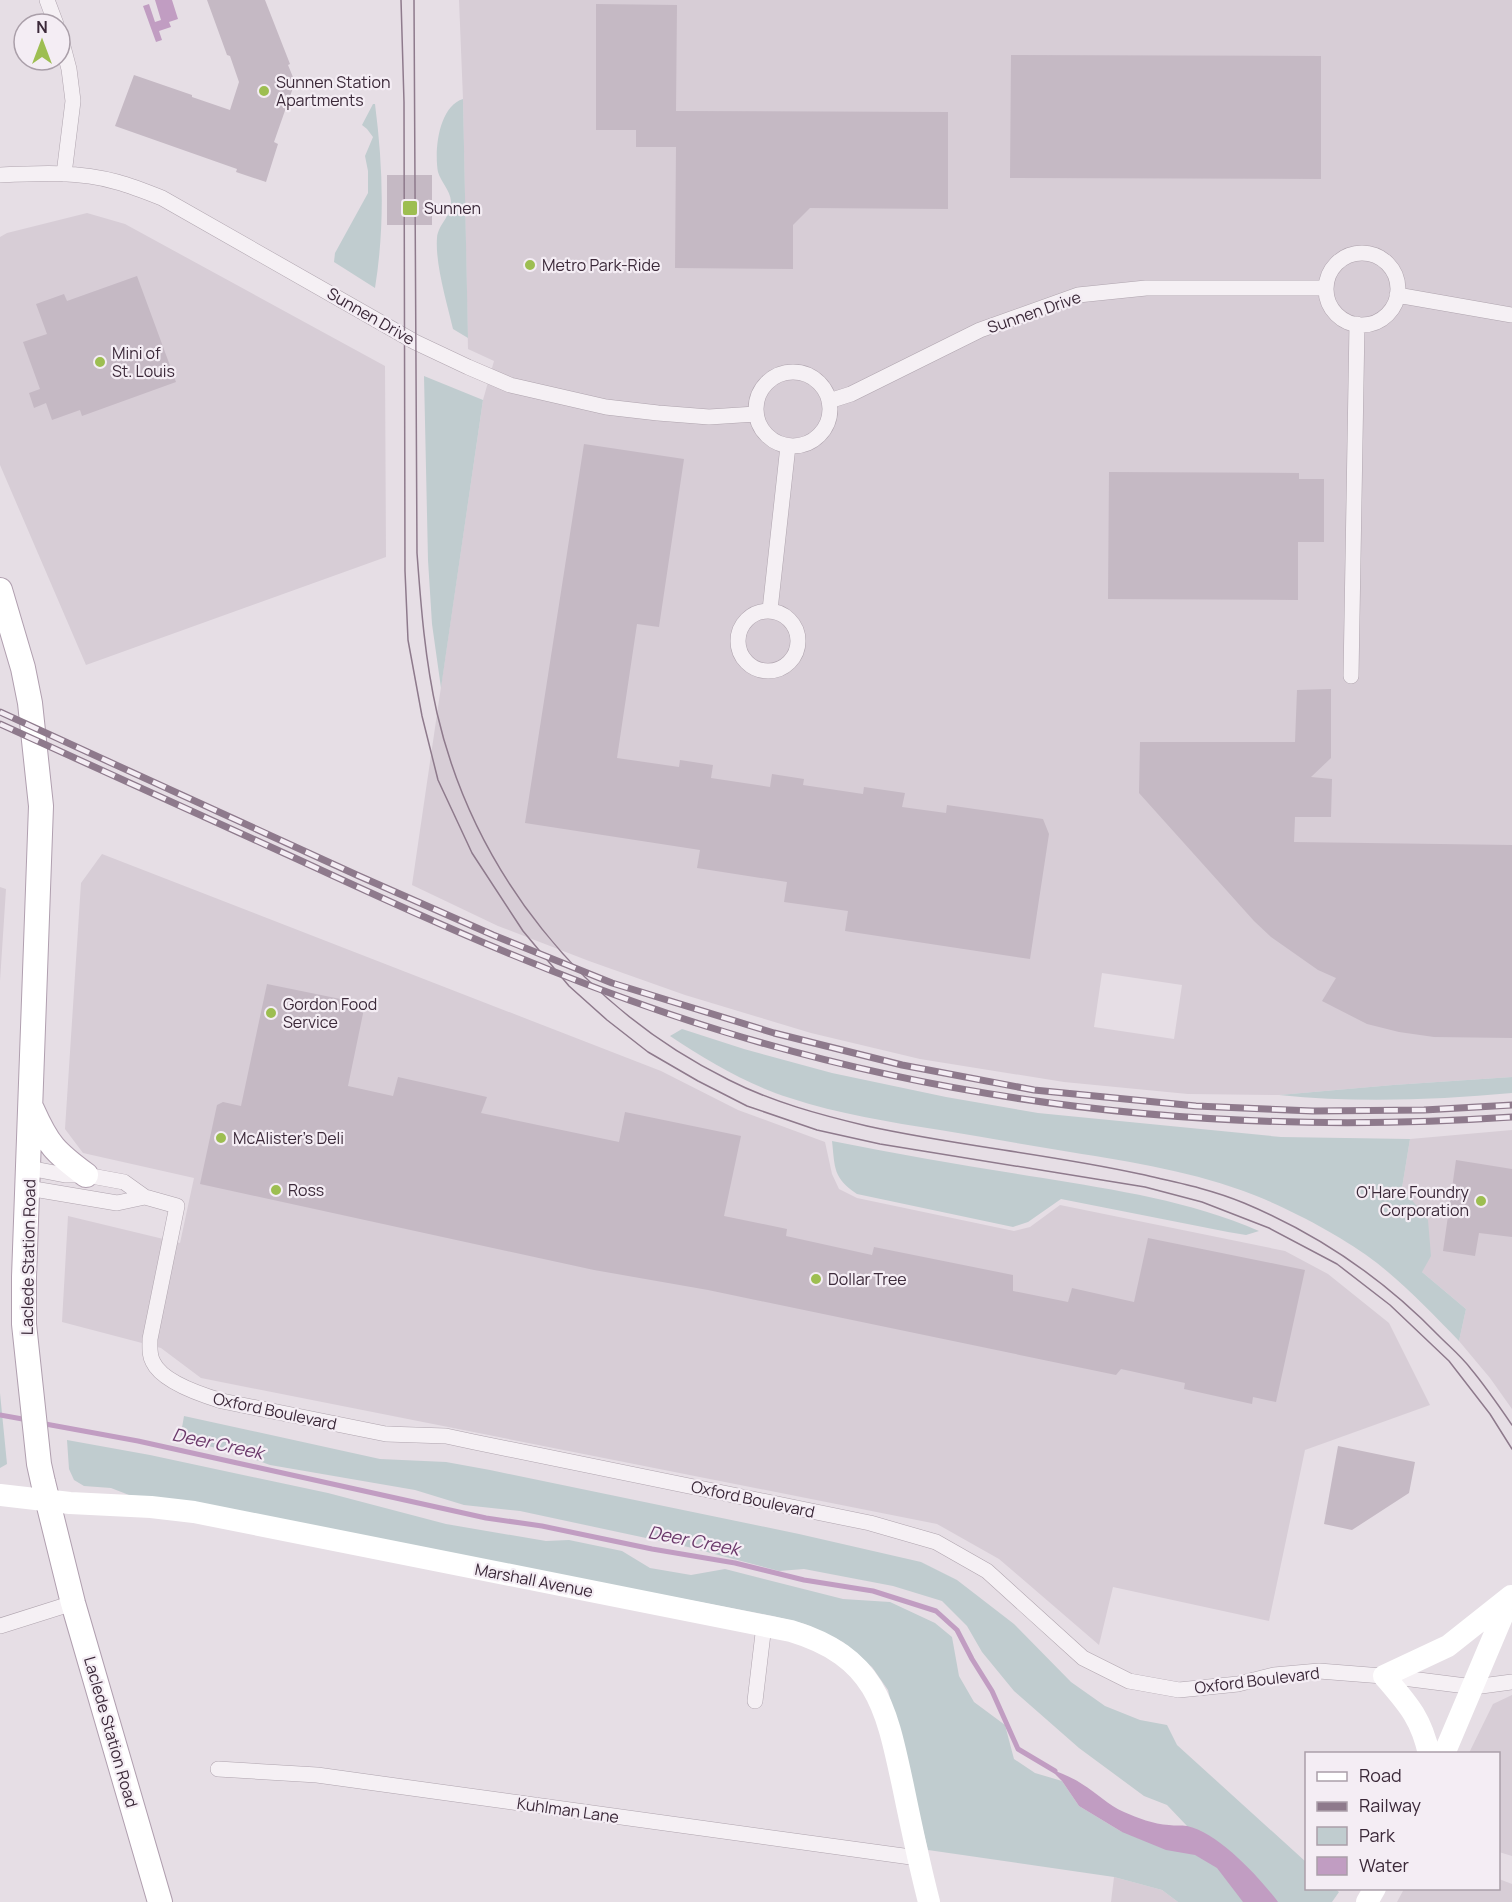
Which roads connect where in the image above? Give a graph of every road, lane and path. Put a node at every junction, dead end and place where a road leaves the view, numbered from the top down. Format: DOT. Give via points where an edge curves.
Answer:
graph roads {
  1 [pos="69,72"];
  2 [pos="64,174"];
  3 [pos="0,175"];
  4 [pos="1326,288"];
  5 [pos="1397,295"];
  6 [pos="1512,315"];
  7 [pos="1357,324"];
  8 [pos="829,401"];
  9 [pos="756,414"];
  10 [pos="788,446"];
  11 [pos="0,590"];
  12 [pos="770,610"];
  13 [pos="1351,676"];
  14 [pos="30,1106"];
  15 [pos="87,1175"];
  16 [pos="29,1178"];
  17 [pos="145,1197"];
  18 [pos="0,1495"];
  19 [pos="47,1500"];
  20 [pos="1512,1595"];
  21 [pos="73,1603"];
  22 [pos="0,1626"];
  23 [pos="764,1626"];
  24 [pos="1384,1676"];
  25 [pos="1512,1682"];
  26 [pos="1473,1687"];
  27 [pos="755,1701"];
  28 [pos="1429,1752"];
  29 [pos="1445,1752"];
  30 [pos="218,1769"];
  31 [pos="918,1858"];
  32 [pos="160,1902"];
  33 [pos="929,1902"];
  1 -- 2 [label="street" via="73,101"];
  2 -- 3 [label="street, Sunnen Drive"];
  2 -- 9 [label="street, Sunnen Drive" via="117,182 162,198 415,342 510,385 606,407 647,412 709,417"];
  4 -- 5 [label="street" via="1329,273 1338,261 1352,254 1368,253 1383,259 1394,271"];
  4 -- 7 [label="street" via="1335,312"];
  4 -- 8 [label="street, Sunnen Drive" via="1146,288 1078,294 980,330 851,394"];
  5 -- 6 [label="street"];
  5 -- 7 [label="street" via="1380,320"];
  7 -- 13 [label="street"];
  8 -- 9 [label="street" via="824,388 814,379 790,372 767,383 758,398"];
  8 -- 10 [label="street" via="829,419 820,434 806,444"];
  9 -- 10 [label="street" via="770,438"];
  10 -- 12 [label="street"];
  11 -- 14 [label="main road, Laclede Station Road" via="30,703 41,806"];
  12 -- 12 [label="street" via="750,616 738,632 739,652 752,667 762,671 782,668 795,654 798,644 794,625 779,612"];
  14 -- 15 [label="main road" via="49,1142"];
  14 -- 16 [label="main road, Laclede Station Road"];
  15 -- 16 [label="street, Oxford Boulevard"];
  15 -- 17 [label="street, Oxford Boulevard" via="124,1182"];
  16 -- 17 [label="street, Oxford Boulevard" via="117,1203"];
  16 -- 19 [label="main road, Laclede Station Road" via="24,1324 39,1464"];
  17 -- 24 [label="street, Oxford Boulevard" via="177,1206 150,1353 161,1374 198,1394 386,1434 446,1436 870,1523 936,1542 987,1571 1083,1658 1129,1681 1179,1690 1319,1671"];
  18 -- 19 [label="street, Marshall Avenue"];
  19 -- 21 [label="main road, Laclede Station Road"];
  19 -- 23 [label="street, Marshall Avenue" via="194,1512"];
  20 -- 24 [label="street" via="1448,1646"];
  20 -- 26 [label="street"];
  21 -- 22 [label="street"];
  21 -- 32 [label="main road, Laclede Station Road"];
  23 -- 27 [label="street"];
  23 -- 31 [label="street, Marshall Avenue" via="829,1645 872,1686 891,1732"];
  24 -- 26 [label="street, Oxford Boulevard"];
  24 -- 28 [label="street" via="1416,1715"];
  25 -- 26 [label="street, Oxford Boulevard"];
  26 -- 29 [label="street"];
  30 -- 31 [label="street, Kuhlman Lane" via="317,1775"];
  31 -- 33 [label="street, Marshall Avenue"];
}
